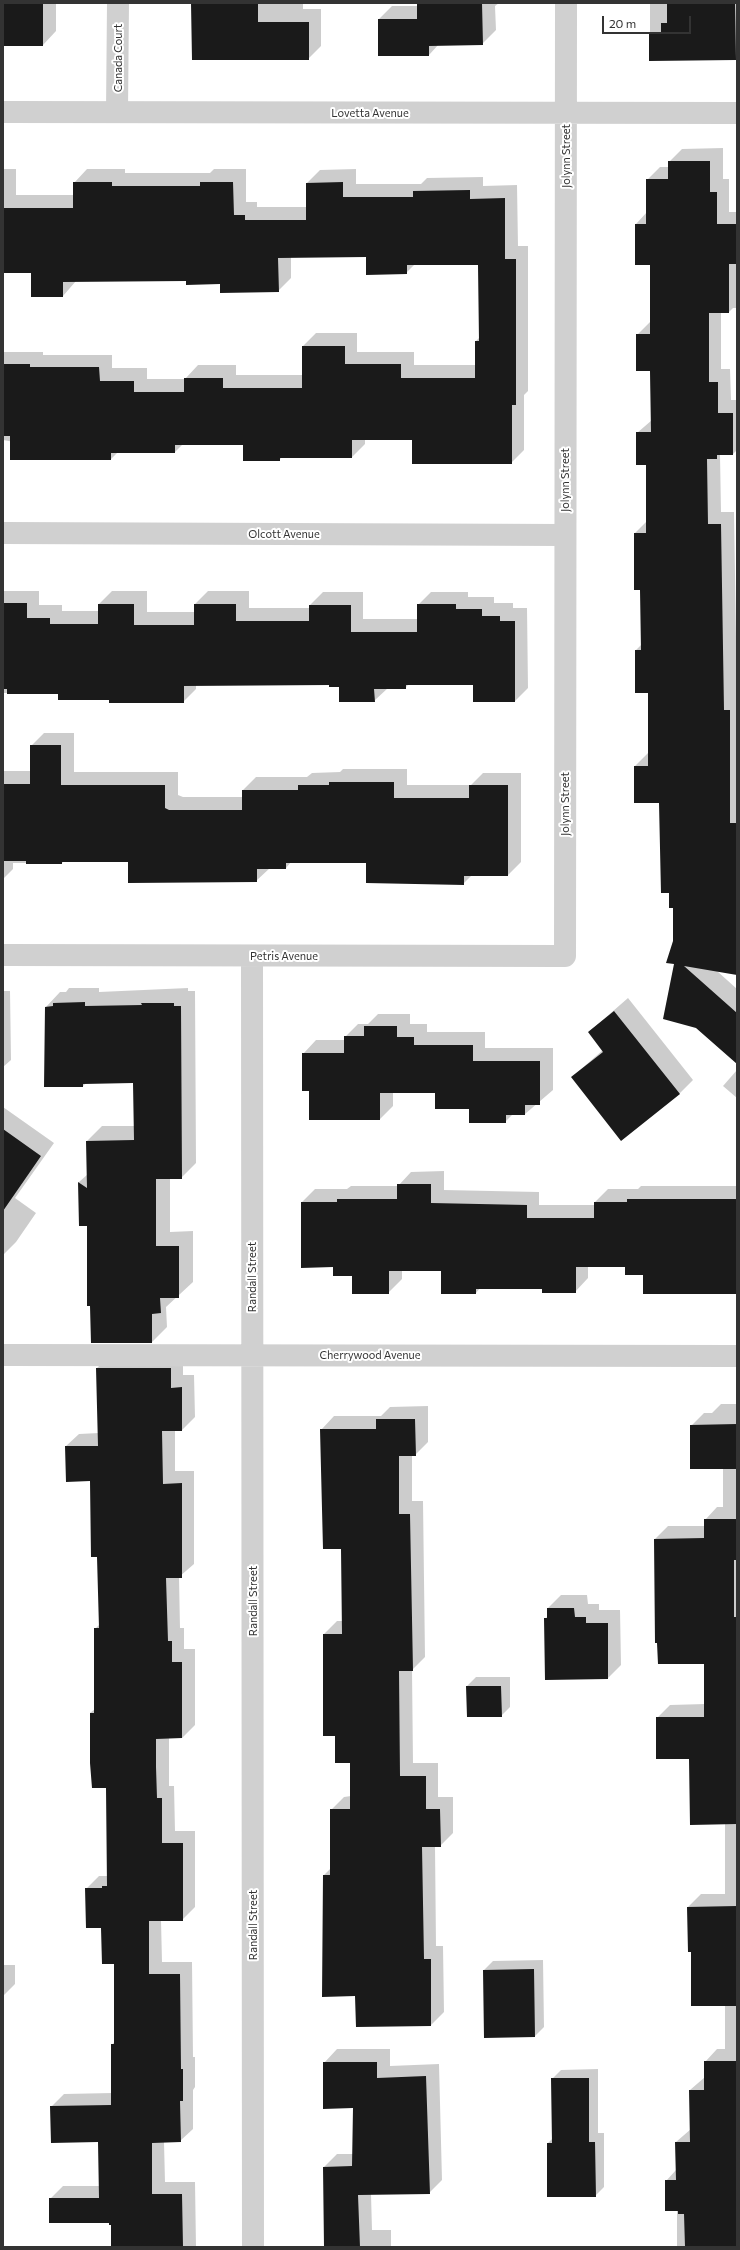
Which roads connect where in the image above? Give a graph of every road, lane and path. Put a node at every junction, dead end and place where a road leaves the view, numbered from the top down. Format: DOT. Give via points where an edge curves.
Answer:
graph roads {
  1 [pos="118,3"];
  2 [pos="566,3"];
  3 [pos="3,112"];
  4 [pos="118,112"];
  5 [pos="566,113"];
  6 [pos="737,113"];
  7 [pos="3,533"];
  8 [pos="565,534"];
  9 [pos="3,955"];
  10 [pos="252,956"];
  11 [pos="565,956"];
  12 [pos="3,1355"];
  13 [pos="252,1355"];
  14 [pos="737,1356"];
  15 [pos="253,2247"];
  1 -- 4 [label="street, Canada Court"];
  2 -- 5 [label="street, Jolynn Street"];
  3 -- 4 [label="street, Lovetta Avenue"];
  4 -- 5 [label="street, Lovetta Avenue"];
  5 -- 6 [label="street, Lovetta Avenue"];
  5 -- 8 [label="street, Jolynn Street"];
  7 -- 8 [label="street, Olcott Avenue"];
  8 -- 11 [label="street, Jolynn Street"];
  9 -- 10 [label="street, Petris Avenue"];
  10 -- 11 [label="street, Petris Avenue"];
  10 -- 13 [label="street, Randall Street"];
  12 -- 13 [label="street, Cherrywood Avenue"];
  13 -- 14 [label="street, Cherrywood Avenue"];
  13 -- 15 [label="street, Randall Street"];
}
